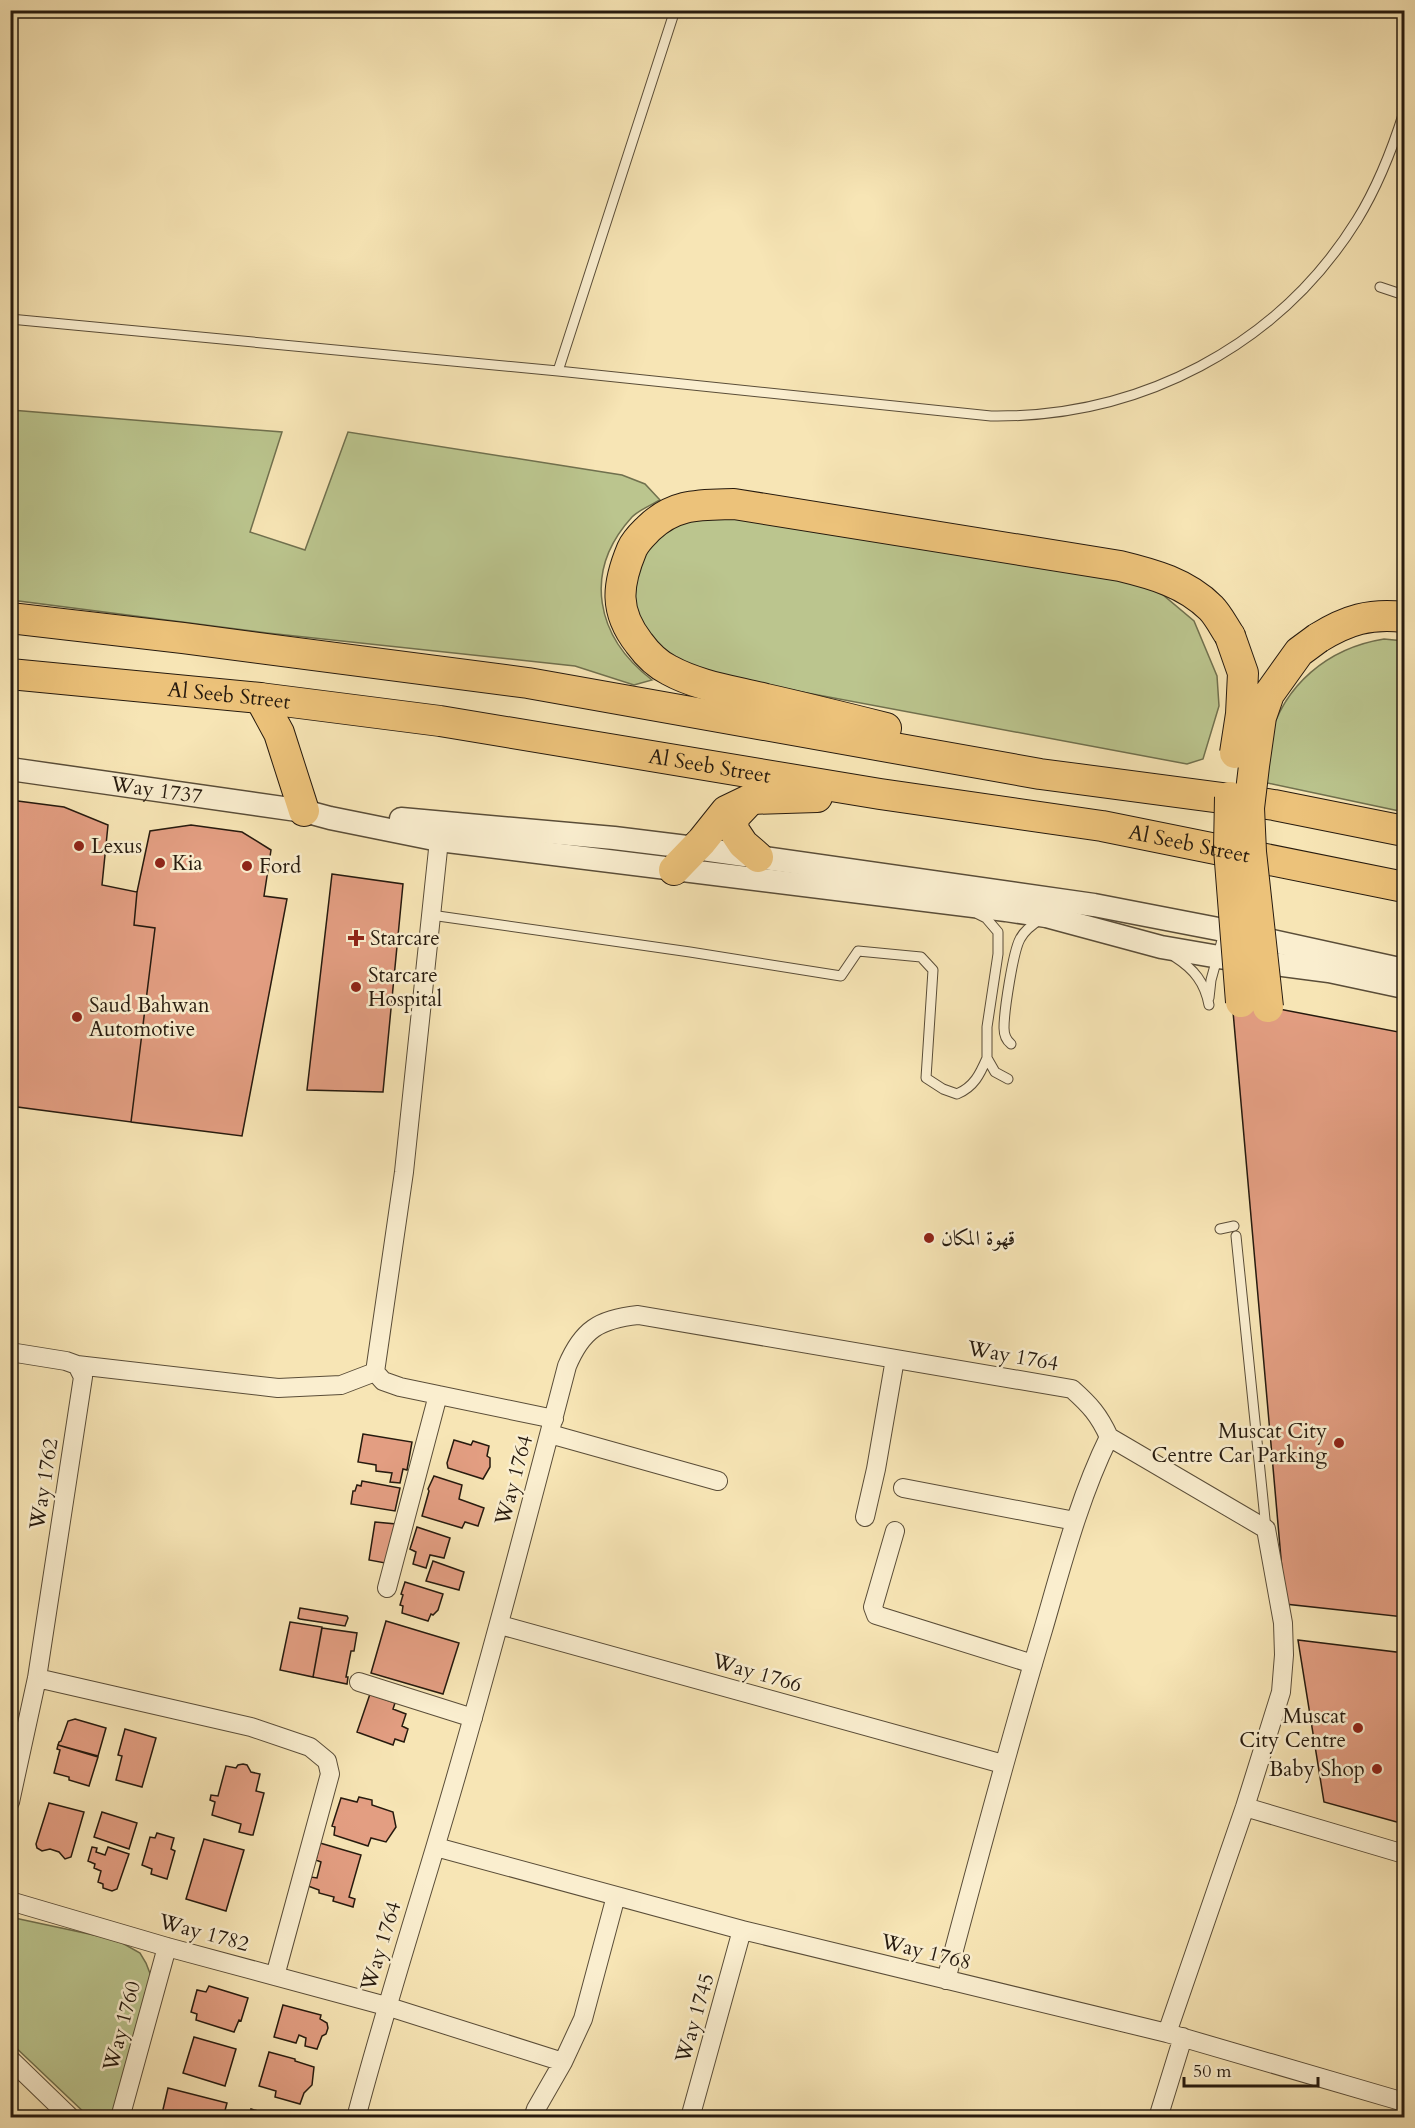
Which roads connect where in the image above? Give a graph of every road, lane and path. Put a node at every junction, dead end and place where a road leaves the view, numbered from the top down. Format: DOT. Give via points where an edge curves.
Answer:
graph roads {
  1 [pos="675,10"];
  2 [pos="1404,112"];
  3 [pos="1380,287"];
  4 [pos="1404,295"];
  5 [pos="10,319"];
  6 [pos="558,371"];
  7 [pos="1404,617"];
  8 [pos="10,618"];
  9 [pos="10,674"];
  10 [pos="260,698"];
  11 [pos="10,769"];
  12 [pos="1040,774"];
  13 [pos="880,794"];
  14 [pos="752,800"];
  15 [pos="304,811"];
  16 [pos="1404,831"];
  17 [pos="439,840"];
  18 [pos="695,848"];
  19 [pos="758,857"];
  20 [pos="674,870"];
  21 [pos="1404,887"];
  22 [pos="953,903"];
  23 [pos="431,915"];
  24 [pos="1046,916"];
  25 [pos="1225,931"];
  26 [pos="1161,947"];
  27 [pos="1219,957"];
  28 [pos="1404,970"];
  29 [pos="1404,987"];
  30 [pos="1011,1044"];
  31 [pos="987,1058"];
  32 [pos="1008,1079"];
  33 [pos="1220,1229"];
  34 [pos="10,1352"];
  35 [pos="895,1359"];
  36 [pos="77,1365"];
  37 [pos="375,1372"];
  38 [pos="438,1395"];
  39 [pos="552,1427"];
  40 [pos="1109,1437"];
  41 [pos="718,1481"];
  42 [pos="903,1488"];
  43 [pos="865,1517"];
  44 [pos="1076,1521"];
  45 [pos="1266,1529"];
  46 [pos="895,1531"];
  47 [pos="387,1588"];
  48 [pos="500,1624"];
  49 [pos="1033,1664"];
  50 [pos="37,1678"];
  51 [pos="359,1682"];
  52 [pos="473,1718"];
  53 [pos="1003,1764"];
  54 [pos="10,1802"];
  55 [pos="1245,1807"];
  56 [pos="436,1847"];
  57 [pos="1404,1854"];
  58 [pos="616,1896"];
  59 [pos="10,1901"];
  60 [pos="742,1930"];
  61 [pos="167,1947"];
  62 [pos="274,1976"];
  63 [pos="946,1980"];
  64 [pos="386,2006"];
  65 [pos="1175,2035"];
  66 [pos="10,2059"];
  67 [pos="563,2062"];
  68 [pos="1404,2102"];
  69 [pos="70,2118"];
  70 [pos="120,2118"];
  71 [pos="356,2118"];
  72 [pos="533,2118"];
  73 [pos="690,2118"];
  74 [pos="1158,2118"];
  1 -- 6 [label="lane"];
  2 -- 6 [label="lane" via="1384,168 1357,220 1295,297 1218,356 1172,381 1114,402 1053,414 991,416"];
  3 -- 4 [label="lane"];
  5 -- 6 [label="lane"];
  7 -- 12 [label="highway, bridge" via="1363,618 1339,625 1299,652 1269,694 1249,808 1254,1004 1229,849 1243,673 1230,636 1211,608 1188,590 1159,576 1120,566 734,504 675,510 636,541 624,569 622,613 647,654 669,670 711,686 1014,758"];
  8 -- 12 [label="highway" via="528,683"];
  9 -- 10 [label="highway, Al Seeb Street"];
  10 -- 13 [label="highway, Al Seeb Street" via="440,722"];
  10 -- 15 [label="highway" via="279,733"];
  11 -- 15 [label="street, Way 1737"];
  12 -- 16 [label="highway" via="1274,805"];
  13 -- 14 [label="highway"];
  13 -- 21 [label="highway, Al Seeb Street" via="1102,826"];
  14 -- 18 [label="highway" via="726,811"];
  14 -- 19 [label="highway" via="734,817 733,829"];
  15 -- 17 [label="street"];
  15 -- 18 [label="street" via="336,810"];
  17 -- 20 [label="street"];
  17 -- 23 [label="street"];
  18 -- 19 [label="street"];
  18 -- 20 [label="highway"];
  19 -- 25 [label="street" via="1094,905"];
  20 -- 22 [label="street"];
  22 -- 24 [label="street"];
  22 -- 31 [label="lane" via="986,918 998,932"];
  23 -- 31 [label="lane" via="841,976 858,951 921,957 933,970 926,1078 957,1094 968,1090"];
  23 -- 37 [label="street" via="404,1172"];
  24 -- 26 [label="street"];
  24 -- 30 [label="lane" via="1020,938 1004,1029"];
  25 -- 27 [label="lane"];
  25 -- 28 [label="street"];
  26 -- 27 [label="street"];
  26 -- 27 [label="lane" via="1190,966 1201,979 1209,1004 1211,980"];
  27 -- 29 [label="street" via="1329,970"];
  31 -- 32 [label="lane" via="995,1072"];
  33 -- 45 [label="lane" via="1235,1231"];
  34 -- 36 [label="street"];
  35 -- 39 [label="street, Way 1764" via="638,1315 615,1317 585,1335 574,1351"];
  35 -- 40 [label="street, Way 1764" via="1071,1389 1090,1404"];
  35 -- 43 [label="street"];
  36 -- 37 [label="street" via="278,1388 341,1385"];
  36 -- 50 [label="street, Way 1762" via="83,1377"];
  37 -- 38 [label="street" via="383,1381"];
  38 -- 39 [label="street"];
  38 -- 47 [label="street"];
  39 -- 41 [label="street"];
  39 -- 48 [label="street, Way 1764"];
  40 -- 44 [label="street"];
  40 -- 45 [label="street"];
  42 -- 44 [label="street"];
  44 -- 49 [label="street"];
  45 -- 55 [label="street" via="1283,1623 1284,1655 1281,1692"];
  46 -- 49 [label="street" via="873,1607 876,1615"];
  48 -- 52 [label="street, Way 1764"];
  48 -- 53 [label="street, Way 1766"];
  49 -- 53 [label="street"];
  50 -- 54 [label="street, Way 1762"];
  50 -- 62 [label="street" via="251,1727 310,1747 327,1761 330,1774"];
  51 -- 52 [label="street"];
  52 -- 56 [label="street, Way 1764"];
  53 -- 63 [label="street"];
  55 -- 57 [label="street"];
  55 -- 65 [label="street"];
  56 -- 58 [label="street, Way 1768"];
  56 -- 64 [label="street, Way 1764"];
  58 -- 60 [label="street, Way 1768"];
  58 -- 67 [label="street" via="583,2019"];
  59 -- 61 [label="street, Way 1782"];
  60 -- 63 [label="street, Way 1768"];
  60 -- 73 [label="street, Way 1745"];
  61 -- 62 [label="street, Way 1782"];
  61 -- 70 [label="street, Way 1760"];
  62 -- 64 [label="street, Way 1782"];
  63 -- 65 [label="street, Way 1768"];
  64 -- 67 [label="street, Way 1782"];
  64 -- 71 [label="street, Way 1764"];
  65 -- 68 [label="street, Way 1768"];
  65 -- 74 [label="street"];
  66 -- 69 [label="street"];
  67 -- 72 [label="street"];
}
